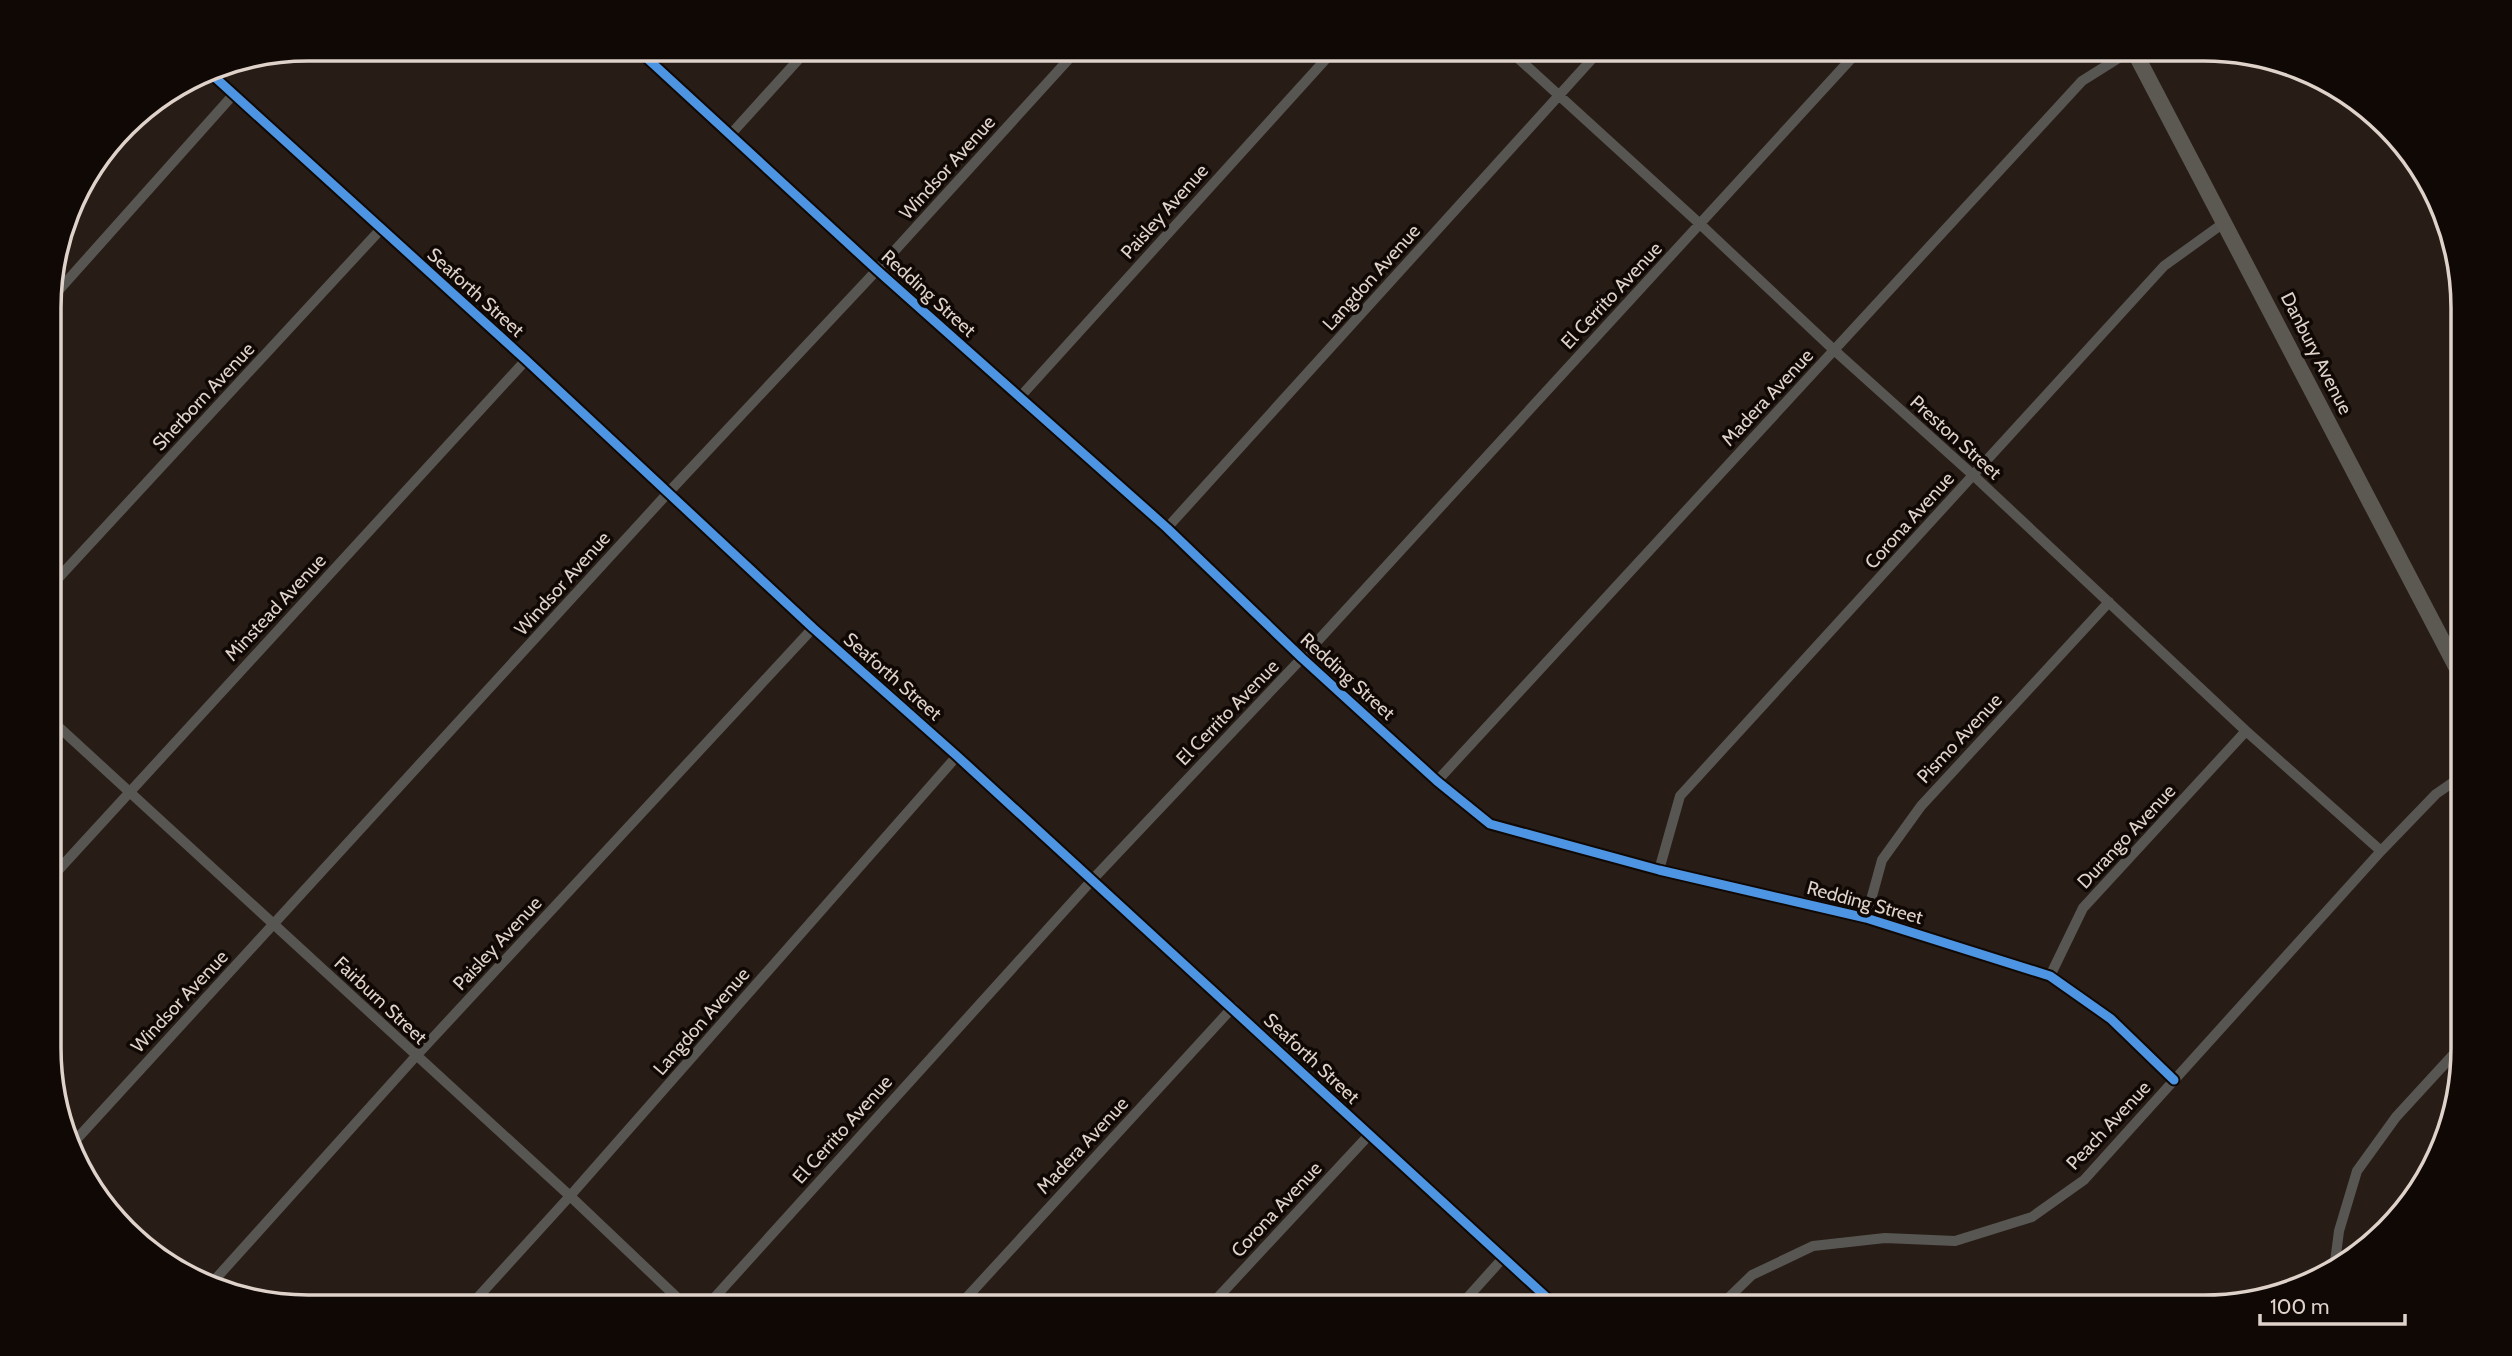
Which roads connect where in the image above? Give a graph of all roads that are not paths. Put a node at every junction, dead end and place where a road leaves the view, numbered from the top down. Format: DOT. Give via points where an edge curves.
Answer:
graph roads {
  1 [pos="1324,61"];
  2 [pos="1522,61"];
  3 [pos="1590,61"];
  4 [pos="1849,61"];
  5 [pos="2114,61"];
  6 [pos="2139,61"];
  7 [pos="651,62"];
  8 [pos="796,62"];
  9 [pos="1067,62"];
  10 [pos="216,79"];
  11 [pos="233,95"];
  12 [pos="1559,95"];
  13 [pos="731,134"];
  14 [pos="2225,222"];
  15 [pos="1700,224"];
  16 [pos="381,229"];
  17 [pos="877,271"];
  18 [pos="62,286"];
  19 [pos="1834,350"];
  20 [pos="526,360"];
  21 [pos="1020,397"];
  22 [pos="1973,475"];
  23 [pos="667,494"];
  24 [pos="1167,528"];
  25 [pos="62,574"];
  26 [pos="2109,602"];
  27 [pos="813,628"];
  28 [pos="2451,657"];
  29 [pos="1302,658"];
  30 [pos="61,728"];
  31 [pos="2246,731"];
  32 [pos="957,756"];
  33 [pos="1437,781"];
  34 [pos="2451,784"];
  35 [pos="131,791"];
  36 [pos="2381,851"];
  37 [pos="61,867"];
  38 [pos="1659,870"];
  39 [pos="1093,880"];
  40 [pos="1866,918"];
  41 [pos="273,925"];
  42 [pos="2050,976"];
  43 [pos="1233,1007"];
  44 [pos="416,1056"];
  45 [pos="2450,1058"];
  46 [pos="2174,1080"];
  47 [pos="1369,1135"];
  48 [pos="78,1137"];
  49 [pos="570,1196"];
  50 [pos="2336,1256"];
  51 [pos="1503,1258"];
  52 [pos="217,1277"];
  53 [pos="1470,1294"];
  54 [pos="1543,1294"];
  55 [pos="1732,1294"];
  56 [pos="480,1295"];
  57 [pos="674,1295"];
  58 [pos="717,1295"];
  59 [pos="969,1295"];
  60 [pos="1221,1295"];
  1 -- 21 [label="street, Paisley Avenue"];
  2 -- 12 [label="street, Preston Street"];
  3 -- 12 [label="street, Langdon Avenue"];
  4 -- 15 [label="street, El Cerrito Avenue"];
  5 -- 19 [label="street, Madera Avenue" via="2082,81"];
  6 -- 14 [label="street, Danbury Avenue"];
  7 -- 13 [label="street, Redding Street"];
  8 -- 13 [label="street"];
  9 -- 17 [label="street, Windsor Avenue"];
  10 -- 11 [label="street, Seaforth Street"];
  11 -- 16 [label="street, Seaforth Street"];
  11 -- 18 [label="street"];
  12 -- 15 [label="street, Preston Street"];
  12 -- 24 [label="street, Langdon Avenue"];
  13 -- 17 [label="street, Redding Street"];
  14 -- 22 [label="street, Corona Avenue" via="2164,265"];
  14 -- 28 [label="street, Danbury Avenue"];
  15 -- 19 [label="street, Preston Street"];
  15 -- 29 [label="street, El Cerrito Avenue"];
  16 -- 20 [label="street, Seaforth Street"];
  16 -- 25 [label="street, Sherborn Avenue"];
  17 -- 21 [label="street, Redding Street"];
  17 -- 23 [label="street, Windsor Avenue"];
  19 -- 22 [label="street, Preston Street"];
  19 -- 33 [label="street, Madera Avenue"];
  20 -- 23 [label="street, Seaforth Street"];
  20 -- 35 [label="street, Minstead Avenue"];
  21 -- 24 [label="street, Redding Street"];
  22 -- 26 [label="street, Preston Street"];
  22 -- 38 [label="street, Corona Avenue" via="1680,796"];
  23 -- 27 [label="street, Seaforth Street"];
  23 -- 41 [label="street, Windsor Avenue"];
  24 -- 29 [label="street, Redding Street"];
  26 -- 31 [label="street, Preston Street"];
  26 -- 40 [label="street, Pismo Avenue" via="1921,806 1882,860"];
  27 -- 32 [label="street, Seaforth Street"];
  27 -- 44 [label="street, Paisley Avenue"];
  29 -- 33 [label="street, Redding Street"];
  29 -- 39 [label="street, El Cerrito Avenue"];
  30 -- 35 [label="street, Fairburn Street"];
  31 -- 36 [label="street, Preston Street"];
  31 -- 42 [label="street, Durango Avenue" via="2083,908"];
  32 -- 39 [label="street, Seaforth Street"];
  32 -- 49 [label="street, Langdon Avenue"];
  33 -- 38 [label="street, Redding Street" via="1490,824"];
  34 -- 36 [label="street, Peach Avenue"];
  35 -- 37 [label="street, Minstead Avenue"];
  35 -- 41 [label="street, Fairburn Street"];
  36 -- 46 [label="street, Peach Avenue"];
  38 -- 40 [label="street, Redding Street"];
  39 -- 43 [label="street, Seaforth Street"];
  39 -- 58 [label="street, El Cerrito Avenue"];
  40 -- 42 [label="street, Redding Street"];
  41 -- 44 [label="street, Fairburn Street"];
  41 -- 48 [label="street, Windsor Avenue"];
  42 -- 46 [label="street, Redding Street" via="2111,1019"];
  43 -- 47 [label="street, Seaforth Street"];
  43 -- 59 [label="street, Madera Avenue"];
  44 -- 49 [label="street, Fairburn Street"];
  44 -- 52 [label="street, Paisley Avenue"];
  45 -- 50 [label="street" via="2396,1117 2357,1171"];
  46 -- 55 [label="street, Peach Avenue" via="2084,1180 2032,1217 1955,1241 1885,1238 1813,1245 1752,1275"];
  47 -- 51 [label="street, Seaforth Street"];
  47 -- 60 [label="street, Corona Avenue"];
  49 -- 56 [label="street, Langdon Avenue"];
  49 -- 57 [label="street, Fairburn Street"];
  51 -- 53 [label="street"];
  51 -- 54 [label="street, Seaforth Street"];
}
